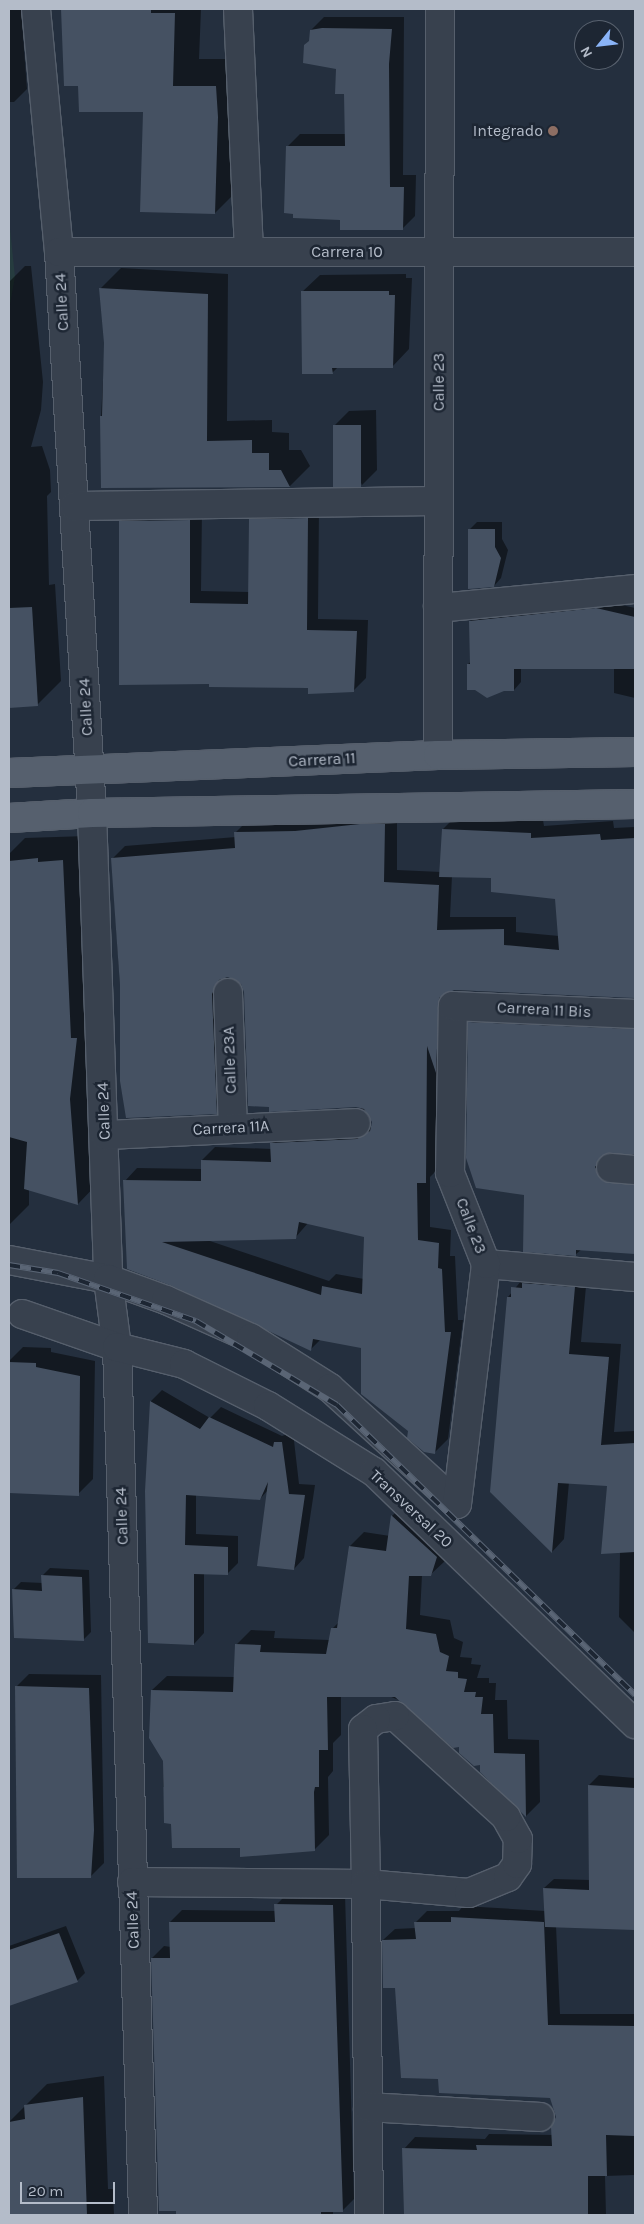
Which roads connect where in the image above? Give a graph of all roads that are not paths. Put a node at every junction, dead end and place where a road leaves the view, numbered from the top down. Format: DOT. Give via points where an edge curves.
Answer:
graph roads {
  1 [pos="36,9"];
  2 [pos="238,9"];
  3 [pos="440,9"];
  4 [pos="59,252"];
  5 [pos="249,252"];
  6 [pos="439,252"];
  7 [pos="635,252"];
  8 [pos="439,501"];
  9 [pos="74,506"];
  10 [pos="635,589"];
  11 [pos="438,608"];
  12 [pos="635,752"];
  13 [pos="438,754"];
  14 [pos="89,770"];
  15 [pos="9,773"];
  16 [pos="635,804"];
  17 [pos="92,813"];
  18 [pos="9,818"];
  19 [pos="228,993"];
  20 [pos="453,1006"];
  21 [pos="635,1014"];
  22 [pos="356,1123"];
  23 [pos="233,1128"];
  24 [pos="105,1135"];
  25 [pos="9,1260"];
  26 [pos="486,1264"];
  27 [pos="635,1277"];
  28 [pos="108,1279"];
  29 [pos="22,1314"];
  30 [pos="117,1347"];
  31 [pos="635,1724"];
  32 [pos="132,1882"];
  33 [pos="366,1884"];
  34 [pos="368,2106"];
  35 [pos="540,2117"];
  36 [pos="143,2215"];
  37 [pos="370,2215"];
  1 -- 4 [label="street, Calle 24"];
  2 -- 5 [label="street"];
  3 -- 6 [label="street, Calle 23"];
  4 -- 5 [label="street, Carrera 10"];
  4 -- 9 [label="street, Calle 24"];
  5 -- 6 [label="street, Carrera 10"];
  6 -- 7 [label="street, Carrera 10"];
  6 -- 8 [label="street, Calle 23"];
  8 -- 9 [label="street"];
  8 -- 11 [label="street, Calle 23"];
  9 -- 14 [label="street, Calle 24"];
  10 -- 11 [label="street"];
  11 -- 13 [label="street, Calle 23"];
  12 -- 13 [label="main road, Carrera 11"];
  13 -- 14 [label="main road, Carrera 11"];
  14 -- 15 [label="main road, Carrera 11"];
  14 -- 17 [label="street, Calle 24"];
  16 -- 17 [label="main road"];
  17 -- 18 [label="main road"];
  17 -- 24 [label="street, Calle 24"];
  19 -- 23 [label="street, Calle 23A"];
  20 -- 21 [label="street, Carrera 11 Bis"];
  20 -- 26 [label="street, Calle 23" via="450,1173"];
  22 -- 23 [label="street, Carrera 11A"];
  23 -- 24 [label="street, Carrera 11A"];
  24 -- 28 [label="street, Calle 24"];
  25 -- 28 [label="street"];
  26 -- 27 [label="street"];
  26 -- 28 [label="street, Calle 23" via="457,1504 330,1388 251,1338 166,1300"];
  28 -- 30 [label="street, Calle 24"];
  29 -- 30 [label="street"];
  30 -- 31 [label="street, Transversal 20" via="184,1364 268,1406 374,1472"];
  30 -- 32 [label="street, Calle 24"];
  32 -- 33 [label="street"];
  32 -- 36 [label="street, Calle 24"];
  33 -- 33 [label="street" via="469,1892 508,1876 517,1864 518,1839 506,1817 395,1716 376,1719 363,1729"];
  33 -- 34 [label="street"];
  34 -- 35 [label="street"];
  34 -- 37 [label="street"];
}
